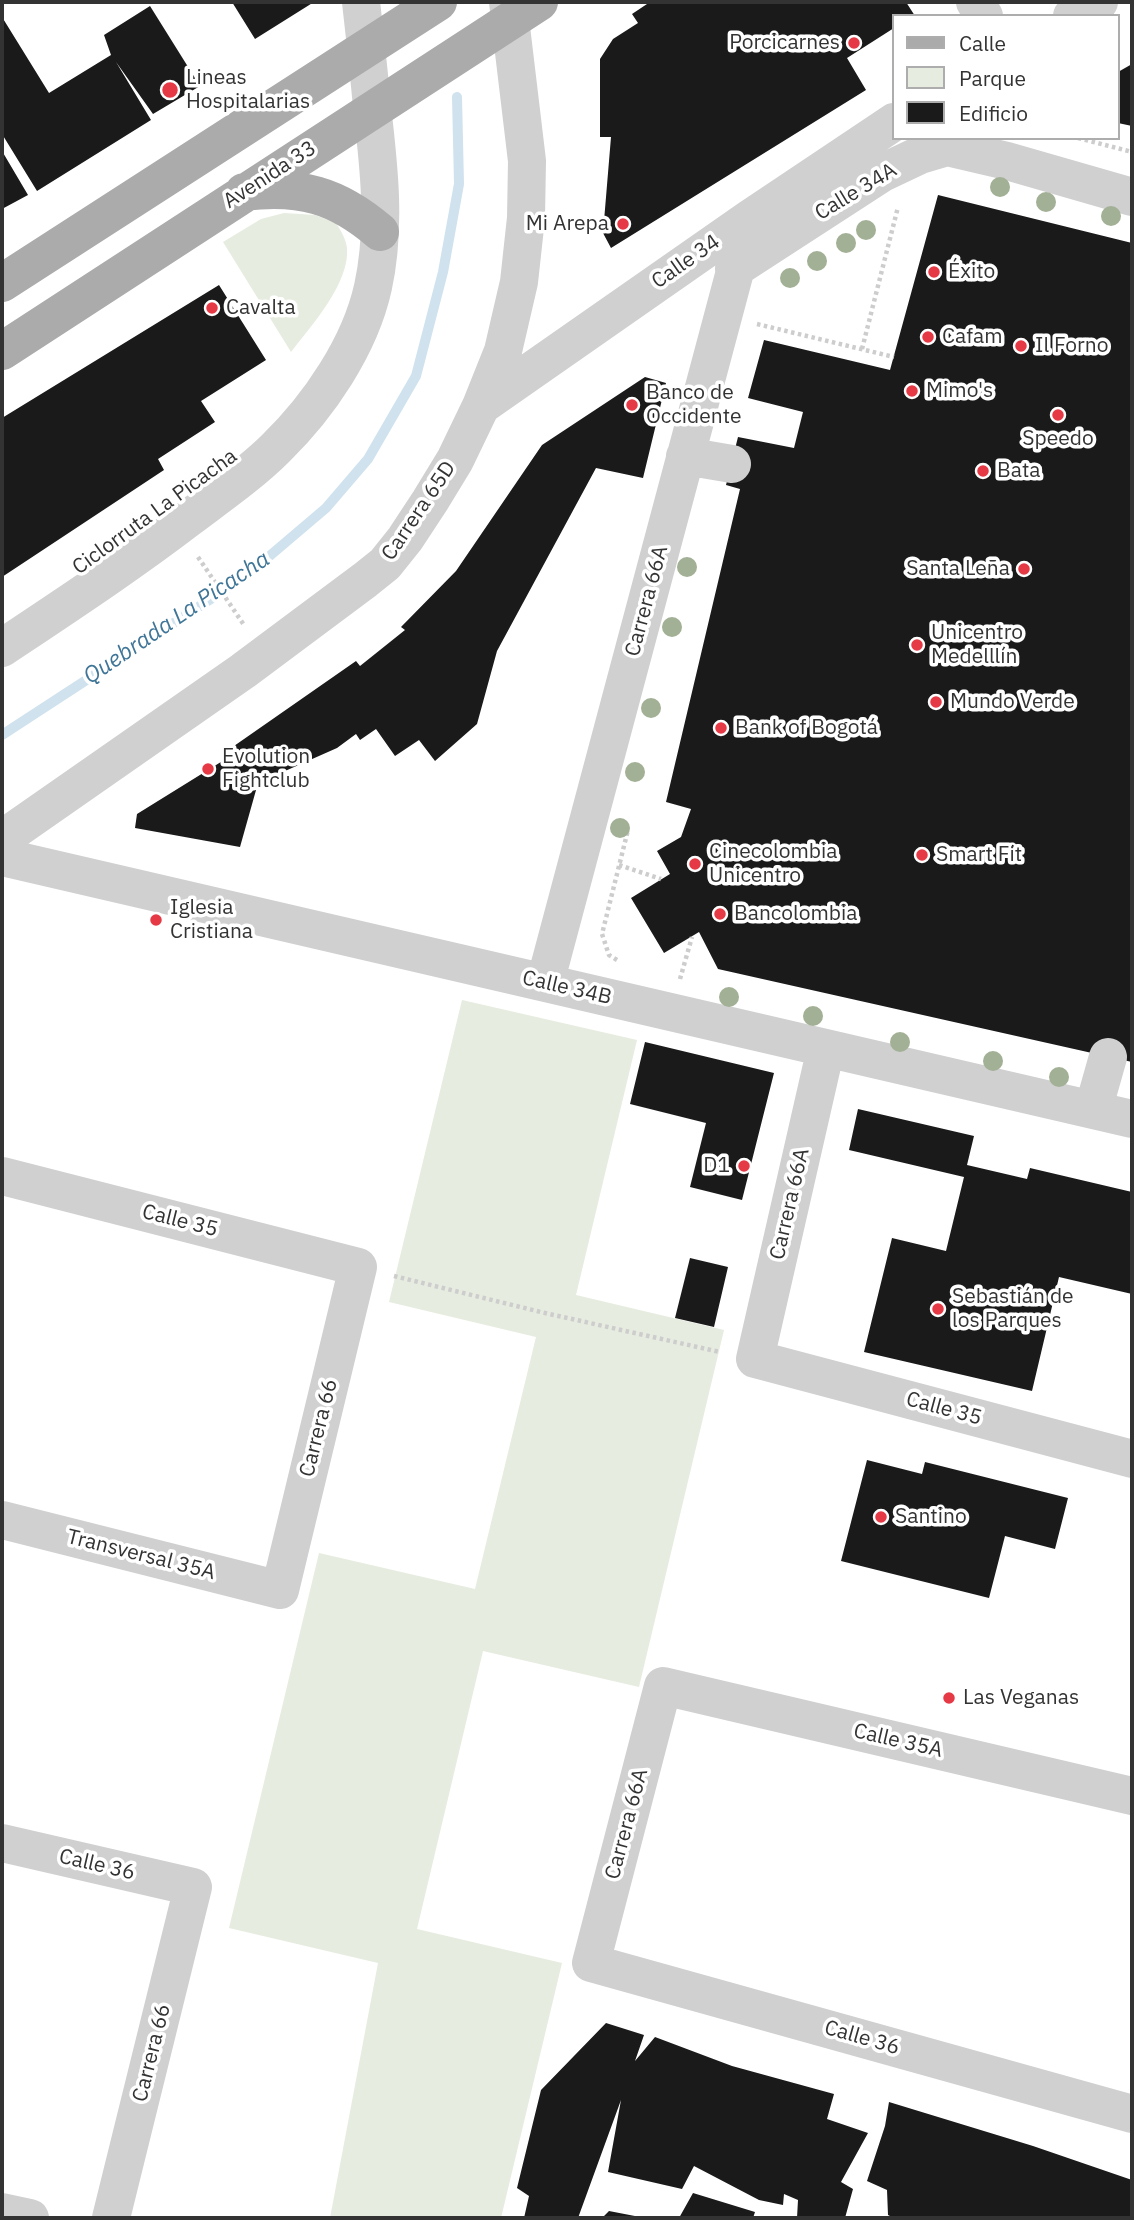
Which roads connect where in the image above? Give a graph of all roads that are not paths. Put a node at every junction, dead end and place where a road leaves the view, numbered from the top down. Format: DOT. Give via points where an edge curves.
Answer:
graph roads {
  1 [pos="361,2"];
  2 [pos="438,2"];
  3 [pos="1099,2"];
  4 [pos="1110,2"];
  5 [pos="519,8"];
  6 [pos="1076,14"];
  7 [pos="1096,14"];
  8 [pos="367,47"];
  9 [pos="373,108"];
  10 [pos="892,123"];
  11 [pos="1025,153"];
  12 [pos="244,192"];
  13 [pos="1132,197"];
  14 [pos="749,219"];
  15 [pos="380,232"];
  16 [pos="734,269"];
  17 [pos="2,283"];
  18 [pos="2,351"];
  19 [pos="481,407"];
  20 [pos="685,456"];
  21 [pos="732,464"];
  22 [pos="2,648"];
  23 [pos="2,839"];
  24 [pos="2,857"];
  25 [pos="545,983"];
  26 [pos="826,1048"];
  27 [pos="1108,1057"];
  28 [pos="1093,1110"];
  29 [pos="1132,1119"];
  30 [pos="2,1176"];
  31 [pos="358,1267"];
  32 [pos="755,1360"];
  33 [pos="1132,1459"];
  34 [pos="2,1520"];
  35 [pos="280,1590"];
  36 [pos="663,1686"];
  37 [pos="1132,1796"];
  38 [pos="2,1843"];
  39 [pos="193,1887"];
  40 [pos="591,1963"];
  41 [pos="1132,2114"];
  42 [pos="2,2212"];
  43 [pos="30,2218"];
  44 [pos="111,2218"];
  1 -- 8 [label="street"];
  2 -- 8 [label="main road"];
  3 -- 6 [label="street"];
  4 -- 7 [label="street"];
  5 -- 9 [label="main road, Avenida 33"];
  5 -- 19 [label="street, Carrera 65D" via="526,218 519,282 503,351"];
  8 -- 9 [label="street"];
  8 -- 17 [label="main road"];
  9 -- 12 [label="main road, Avenida 33"];
  9 -- 15 [label="street"];
  10 -- 14 [label="street, Calle 34"];
  11 -- 13 [label="street, Calle 34A"];
  11 -- 16 [label="street, Calle 34A" via="1007,161 947,148 920,155 883,173"];
  12 -- 15 [label="main road" via="274,188 332,199"];
  12 -- 18 [label="main road, Avenida 33"];
  14 -- 16 [label="street, Carrera 66A"];
  14 -- 19 [label="street, Calle 34"];
  15 -- 22 [label="street" via="374,286 363,322 310,410 275,449 171,532"];
  16 -- 20 [label="street, Carrera 66A"];
  19 -- 23 [label="street, Carrera 65D" via="430,501 384,564 243,671"];
  20 -- 21 [label="street"];
  20 -- 25 [label="street, Carrera 66A"];
  24 -- 25 [label="street, Calle 34B"];
  25 -- 26 [label="street, Calle 34B"];
  26 -- 28 [label="street, Calle 34B"];
  26 -- 32 [label="street, Carrera 66A"];
  27 -- 28 [label="street"];
  28 -- 29 [label="street, Calle 34B"];
  30 -- 31 [label="street, Calle 35"];
  31 -- 35 [label="street, Carrera 66"];
  32 -- 33 [label="street, Calle 35"];
  34 -- 35 [label="street, Transversal 35A"];
  36 -- 37 [label="street, Calle 35A"];
  36 -- 40 [label="street, Carrera 66A"];
  38 -- 39 [label="street, Calle 36"];
  39 -- 44 [label="street, Carrera 66"];
  40 -- 41 [label="street, Calle 36"];
  42 -- 43 [label="street"];
}
